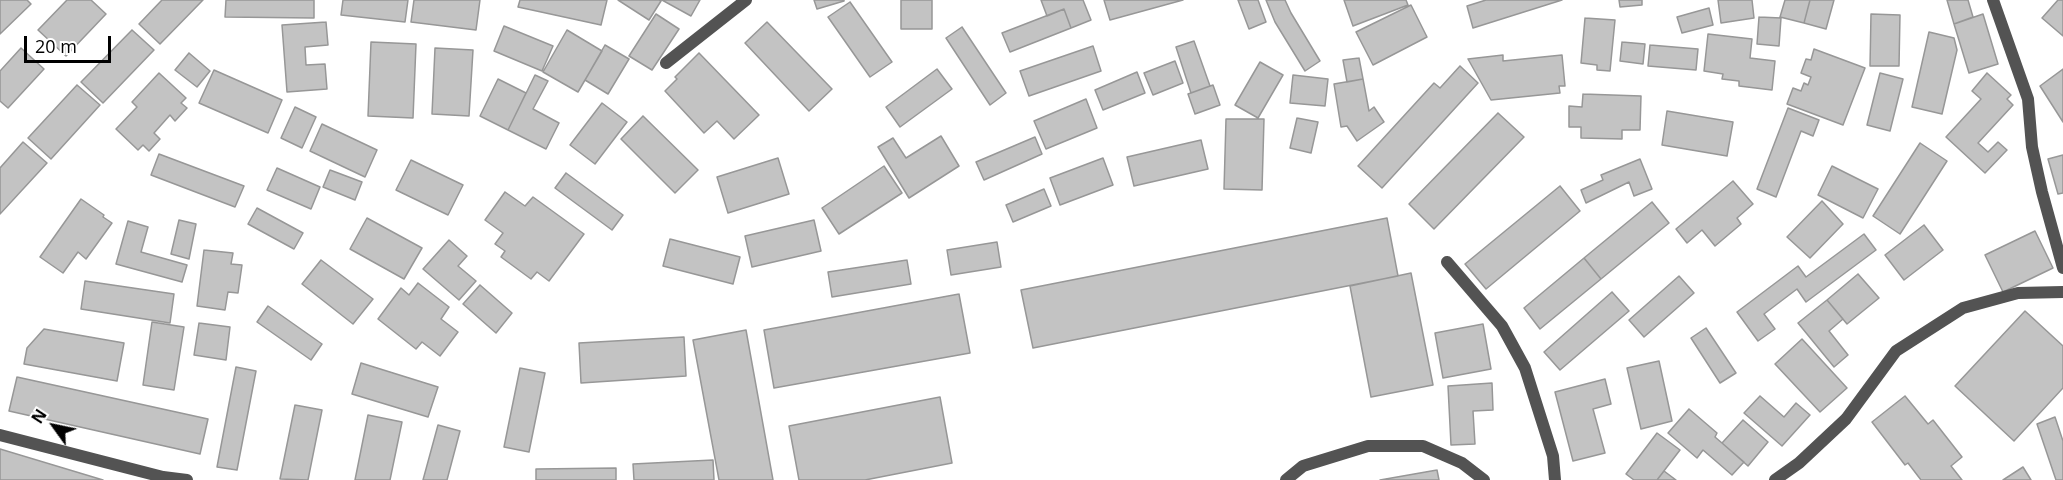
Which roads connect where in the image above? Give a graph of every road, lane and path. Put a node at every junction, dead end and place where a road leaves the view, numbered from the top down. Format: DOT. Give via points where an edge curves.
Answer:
graph roads {
  1 [pos="746,0"];
  2 [pos="1993,0"];
  3 [pos="666,63"];
  4 [pos="1447,262"];
  5 [pos="2063,268"];
  6 [pos="2063,292"];
  7 [pos="0,435"];
  8 [pos="187,480"];
  9 [pos="1286,480"];
  10 [pos="1484,480"];
  11 [pos="1555,480"];
  12 [pos="1774,480"];
  1 -- 3 [label="street"];
  2 -- 5 [label="street" via="2028,99 2032,147"];
  4 -- 11 [label="street" via="1502,326 1525,368 1552,456"];
  6 -- 12 [label="street" via="2018,292 1963,308 1896,351 1846,419 1799,463"];
  7 -- 8 [label="street"];
  9 -- 10 [label="street" via="1303,466 1368,446 1423,446 1462,463"];
}
